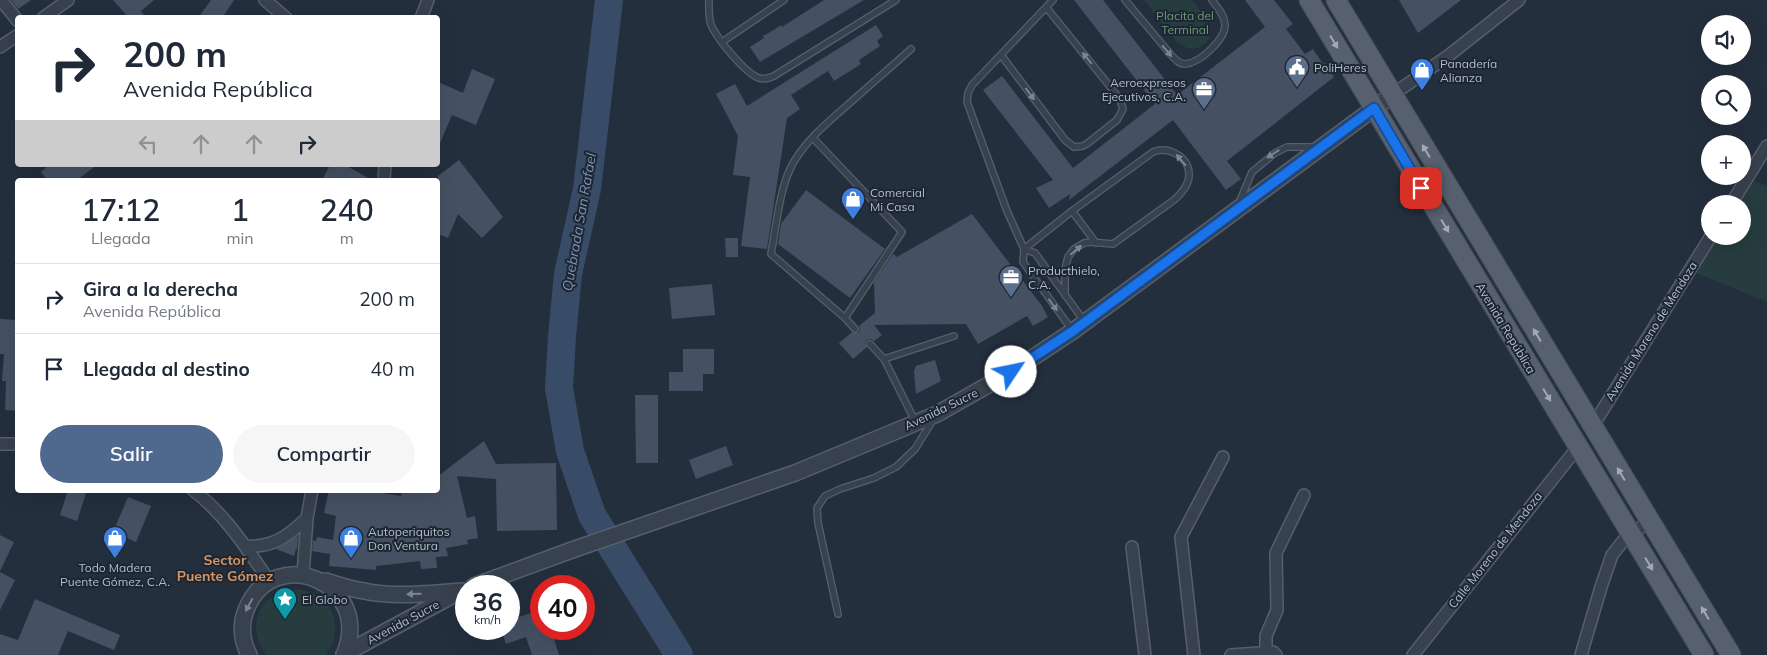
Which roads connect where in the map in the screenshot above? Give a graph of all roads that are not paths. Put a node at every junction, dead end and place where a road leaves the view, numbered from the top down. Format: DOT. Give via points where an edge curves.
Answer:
graph roads {
  1 [pos="1,0"];
  2 [pos="68,0"];
  3 [pos="265,0"];
  4 [pos="428,0"];
  5 [pos="708,0"];
  6 [pos="784,0"];
  7 [pos="896,0"];
  8 [pos="1053,0"];
  9 [pos="1125,0"];
  10 [pos="1212,0"];
  11 [pos="1309,0"];
  12 [pos="1336,0"];
  13 [pos="1520,0"];
  14 [pos="1046,7"];
  15 [pos="46,15"];
  16 [pos="282,15"];
  17 [pos="422,15"];
  18 [pos="15,17"];
  19 [pos="15,37"];
  20 [pos="722,42"];
  21 [pos="0,47"];
  22 [pos="911,49"];
  23 [pos="1000,55"];
  24 [pos="1392,95"];
  25 [pos="1374,108"];
  26 [pos="813,138"];
  27 [pos="1767,146"];
  28 [pos="1320,148"];
  29 [pos="1737,195"];
  30 [pos="1236,210"];
  31 [pos="1072,211"];
  32 [pos="1096,243"];
  33 [pos="1705,245"];
  34 [pos="1024,249"];
  35 [pos="1065,294"];
  36 [pos="845,318"];
  37 [pos="1085,322"];
  38 [pos="855,329"];
  39 [pos="1073,331"];
  40 [pos="954,336"];
  41 [pos="870,344"];
  42 [pos="884,359"];
  43 [pos="936,414"];
  44 [pos="916,423"];
  45 [pos="1592,426"];
  46 [pos="0,444"];
  47 [pos="15,444"];
  48 [pos="1578,447"];
  49 [pos="1223,457"];
  50 [pos="197,493"];
  51 [pos="311,493"];
  52 [pos="1304,495"];
  53 [pos="307,518"];
  54 [pos="1650,521"];
  55 [pos="1631,535"];
  56 [pos="245,546"];
  57 [pos="1132,548"];
  58 [pos="505,575"];
  59 [pos="309,577"];
  60 [pos="270,582"];
  61 [pos="455,590"];
  62 [pos="455,596"];
  63 [pos="838,614"];
  64 [pos="1271,654"];
  65 [pos="250,655"];
  66 [pos="344,655"];
  67 [pos="1145,655"];
  68 [pos="1194,655"];
  69 [pos="1232,655"];
  70 [pos="1413,655"];
  71 [pos="1581,655"];
  72 [pos="1704,655"];
  73 [pos="1730,655"];
  1 -- 18 [label="street"];
  2 -- 15 [label="street"];
  3 -- 16 [label="street"];
  4 -- 17 [label="street"];
  5 -- 20 [label="lane" via="712,27"];
  6 -- 20 [label="lane"];
  7 -- 20 [label="lane" via="769,79 753,75"];
  8 -- 14 [label="lane"];
  9 -- 10 [label="lane, one-way" via="1172,56 1184,64 1212,48 1224,32 1224,18"];
  11 -- 25 [label="main road, Avenida República, one-way"];
  12 -- 24 [label="main road, Avenida República"];
  13 -- 24 [label="street, Avenida Sucre"];
  14 -- 23 [label="lane"];
  23 -- 14 [label="lane, one-way" via="1065,140 1074,147 1088,143 1117,120 1123,109 1120,99"];
  19 -- 21 [label="street"];
  22 -- 26 [label="lane"];
  23 -- 34 [label="lane" via="972,85 966,102"];
  24 -- 25 [label="street, Avenida Sucre"];
  45 -- 24 [label="main road, Avenida República, one-way"];
  25 -- 28 [label="street, Avenida Sucre"];
  25 -- 48 [label="main road, Avenida República, one-way"];
  26 -- 36 [label="lane" via="789,171 771,254"];
  26 -- 36 [label="lane" via="902,232"];
  27 -- 29 [label="street"];
  28 -- 30 [label="street, Avenida Sucre"];
  28 -- 30 [label="lane, one-way" via="1295,147 1274,153 1255,168"];
  30 -- 37 [label="street, Avenida Sucre"];
  31 -- 32 [label="lane"];
  32 -- 31 [label="lane, one-way" via="1113,244 1178,196 1189,173 1182,158 1170,150 1153,152"];
  31 -- 34 [label="lane"];
  35 -- 32 [label="lane, one-way" via="1068,257 1078,246"];
  33 -- 45 [label="street, Avenida Moreno de Mendoza"];
  34 -- 35 [label="lane" via="1035,253"];
  34 -- 39 [label="lane, one-way" via="1022,262"];
  35 -- 37 [label="lane"];
  36 -- 38 [label="lane"];
  37 -- 39 [label="street, Avenida Sucre"];
  39 -- 43 [label="street, Avenida Sucre" via="1011,372"];
  40 -- 42 [label="lane"];
  41 -- 42 [label="lane"];
  42 -- 44 [label="lane"];
  43 -- 44 [label="street, Avenida Sucre"];
  43 -- 63 [label="lane" via="904,461 888,472 829,493 819,504 816,514"];
  44 -- 58 [label="street, Avenida Sucre" via="795,473"];
  54 -- 45 [label="main road, Avenida República, one-way"];
  46 -- 47 [label="street"];
  48 -- 55 [label="main road, Avenida República"];
  48 -- 70 [label="street, Calle Moreno de Mendoza"];
  49 -- 68 [label="street" via="1180,537"];
  50 -- 56 [label="street"];
  51 -- 53 [label="street"];
  52 -- 64 [label="street" via="1276,553 1277,610 1266,636"];
  53 -- 56 [label="street" via="283,538 257,547"];
  53 -- 59 [label="street"];
  54 -- 55 [label="street"];
  73 -- 54 [label="main road, Avenida República, one-way"];
  55 -- 71 [label="street" via="1618,547 1608,564"];
  55 -- 72 [label="main road, Avenida República, one-way"];
  56 -- 60 [label="street"];
  57 -- 67 [label="street"];
  59 -- 60 [label="street" via="290,575"];
  61 -- 59 [label="street, Avenida Sucre, one-way" via="416,594 365,592"];
  59 -- 66 [label="street" via="327,585 344,604 350,629"];
  60 -- 65 [label="street, one-way" via="256,593 244,615 242,628"];
  62 -- 66 [label="street, Avenida Sucre"];
  64 -- 69 [label="street"];
}
